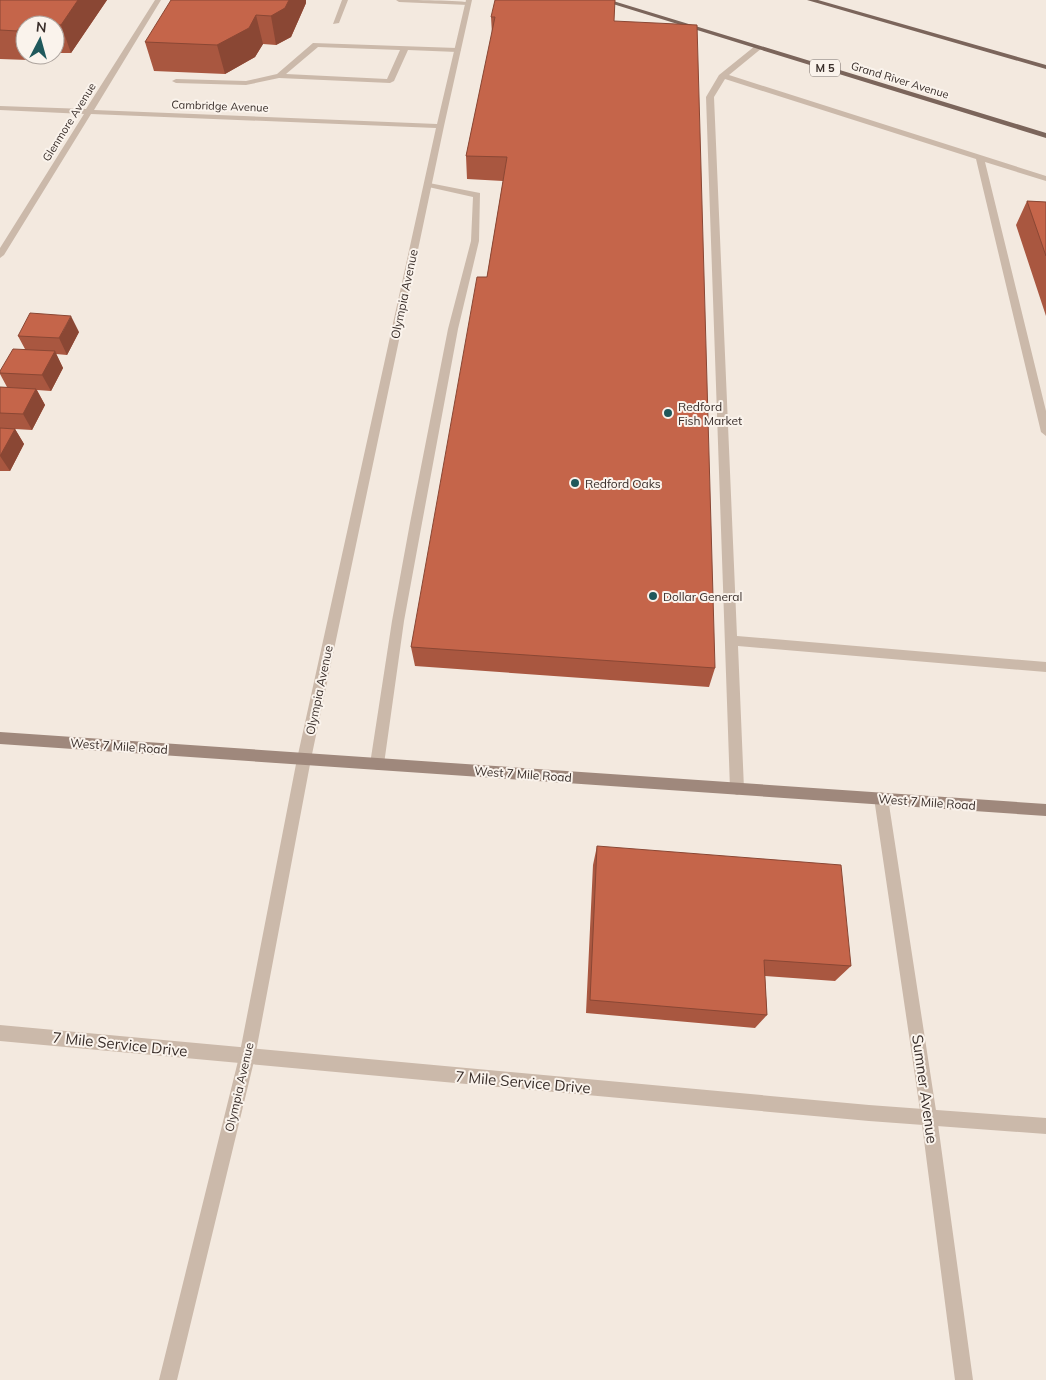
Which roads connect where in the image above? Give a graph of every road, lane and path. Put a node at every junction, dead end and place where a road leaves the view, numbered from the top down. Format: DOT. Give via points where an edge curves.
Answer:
graph roads {
  1 [pos="158,0"];
  2 [pos="346,0"];
  3 [pos="399,0"];
  4 [pos="603,0"];
  5 [pos="810,0"];
  6 [pos="468,2"];
  7 [pos="336,23"];
  8 [pos="405,48"];
  9 [pos="758,48"];
  10 [pos="457,50"];
  11 [pos="1046,67"];
  12 [pos="279,76"];
  13 [pos="723,76"];
  14 [pos="176,81"];
  15 [pos="0,108"];
  16 [pos="88,112"];
  17 [pos="440,126"];
  18 [pos="1046,136"];
  19 [pos="980,158"];
  20 [pos="1046,179"];
  21 [pos="427,184"];
  22 [pos="0,255"];
  23 [pos="1046,432"];
  24 [pos="732,641"];
  25 [pos="1046,667"];
  26 [pos="0,738"];
  27 [pos="304,759"];
  28 [pos="377,764"];
  29 [pos="737,789"];
  30 [pos="881,798"];
  31 [pos="1046,810"];
  32 [pos="0,1033"];
  33 [pos="247,1057"];
  34 [pos="929,1117"];
  35 [pos="1046,1126"];
  36 [pos="168,1380"];
  37 [pos="964,1380"];
  1 -- 16 [label="street, Glenmore Avenue"];
  2 -- 7 [label="street"];
  3 -- 6 [label="street"];
  4 -- 9 [label="main road, Grand River Avenue / M 5"];
  5 -- 11 [label="main road"];
  6 -- 10 [label="street, Olympia Avenue"];
  8 -- 10 [label="street"];
  8 -- 12 [label="street" via="316,45"];
  8 -- 12 [label="street" via="390,81"];
  9 -- 13 [label="street"];
  9 -- 18 [label="main road, Grand River Avenue / M 5"];
  10 -- 17 [label="street, Olympia Avenue"];
  12 -- 14 [label="street" via="246,83"];
  13 -- 19 [label="street"];
  13 -- 24 [label="street" via="710,97"];
  15 -- 16 [label="street, Cambridge Avenue"];
  16 -- 17 [label="street, Cambridge Avenue"];
  16 -- 22 [label="street, Glenmore Avenue"];
  17 -- 21 [label="street, Olympia Avenue"];
  19 -- 20 [label="street"];
  19 -- 23 [label="street"];
  21 -- 27 [label="street, Olympia Avenue"];
  21 -- 28 [label="street" via="477,195 475,241 453,328 416,523"];
  24 -- 25 [label="street"];
  24 -- 29 [label="street"];
  26 -- 27 [label="main road, West 7 Mile Road"];
  27 -- 28 [label="main road, West 7 Mile Road"];
  27 -- 33 [label="street, Olympia Avenue"];
  28 -- 29 [label="main road, West 7 Mile Road"];
  29 -- 30 [label="main road, West 7 Mile Road"];
  30 -- 31 [label="main road, West 7 Mile Road"];
  30 -- 34 [label="street, Sumner Avenue"];
  32 -- 33 [label="street, 7 Mile Service Drive"];
  33 -- 34 [label="street, 7 Mile Service Drive"];
  33 -- 36 [label="street, Olympia Avenue"];
  34 -- 35 [label="street, 7 Mile Service Drive"];
  34 -- 37 [label="street, Sumner Avenue"];
}
